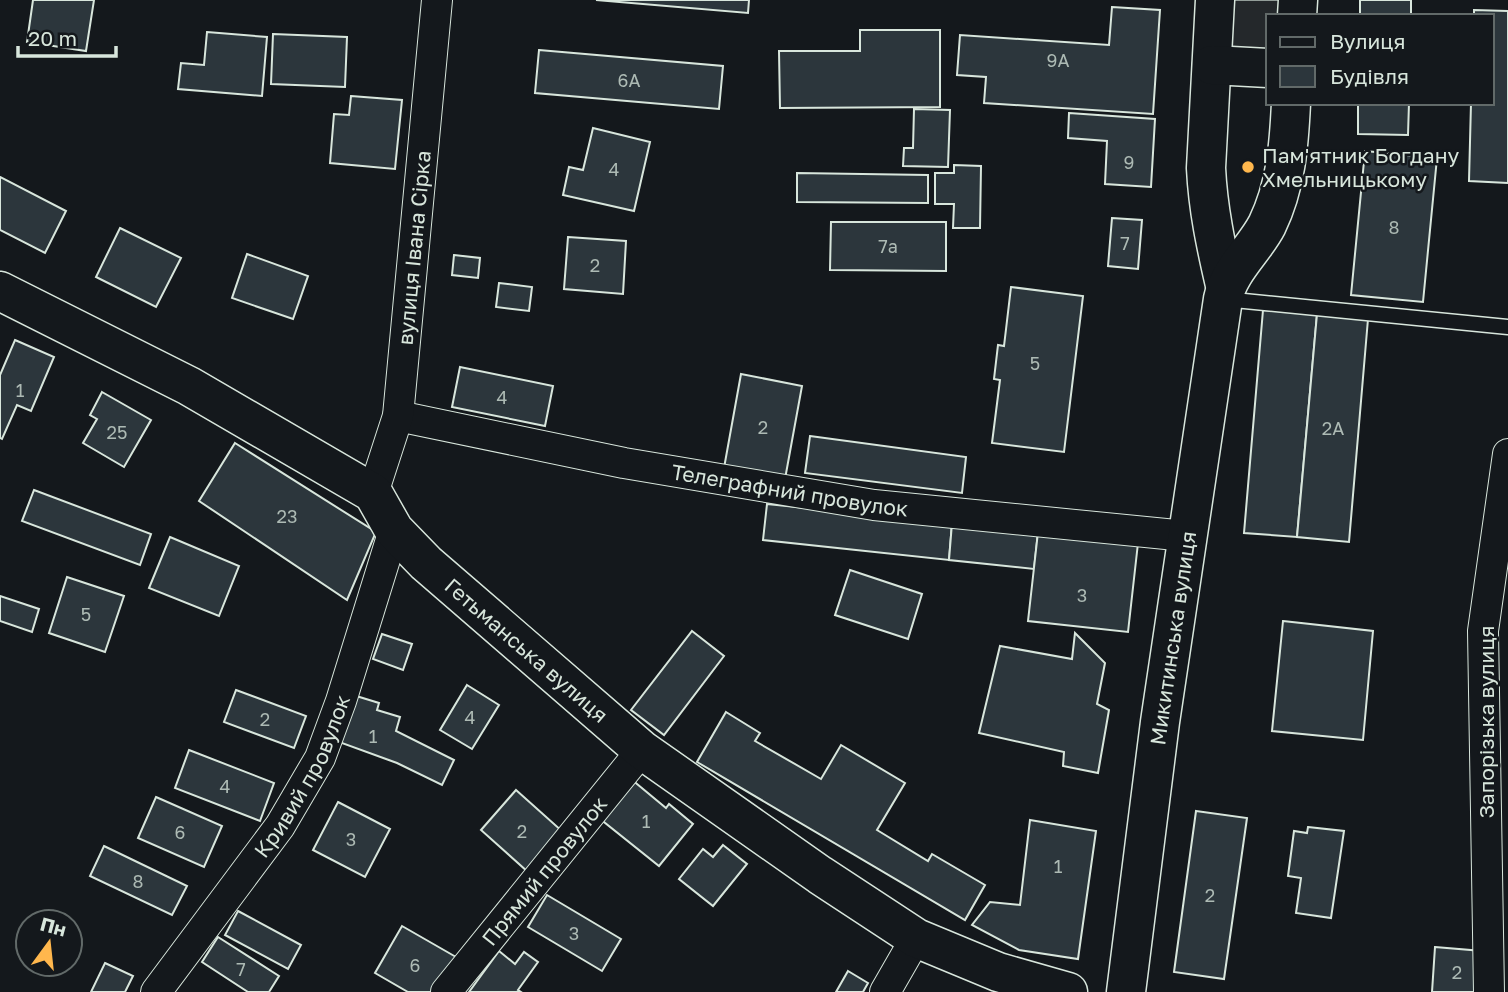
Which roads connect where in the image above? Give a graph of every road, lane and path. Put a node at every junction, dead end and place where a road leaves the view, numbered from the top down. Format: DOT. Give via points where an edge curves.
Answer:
graph roads {
  1 [pos="437,0"];
  2 [pos="1216,0"];
  3 [pos="1212,65"];
  4 [pos="1266,68"];
  5 [pos="1291,105"];
  6 [pos="1224,292"];
  7 [pos="1,294"];
  8 [pos="1508,327"];
  9 [pos="398,416"];
  10 [pos="1508,454"];
  11 [pos="373,493"];
  12 [pos="394,530"];
  13 [pos="1186,536"];
  14 [pos="642,750"];
  15 [pos="916,938"];
  16 [pos="156,992"];
  17 [pos="446,992"];
  18 [pos="885,992"];
  19 [pos="1068,992"];
  20 [pos="1126,992"];
  21 [pos="1489,992"];
  1 -- 9 [label="street, вулиця Івана Сірка"];
  2 -- 3 [label="street, Микитинська вулиця"];
  3 -- 4 [label="street"];
  3 -- 6 [label="street, Микитинська вулиця" via="1207,195"];
  5 -- 6 [label="street, Микитинська вулиця" via="1288,158 1278,198 1266,226"];
  6 -- 8 [label="lane"];
  6 -- 13 [label="street, Микитинська вулиця"];
  7 -- 11 [label="street" via="189,386"];
  9 -- 11 [label="street, вулиця Івана Сірка"];
  9 -- 13 [label="street, Телеграфний провулок" via="624,463 874,505"];
  10 -- 21 [label="street, Запорізька вулиця" via="1483,632"];
  11 -- 12 [label="street, Гетьманська вулиця"];
  12 -- 14 [label="street, Гетьманська вулиця"];
  12 -- 16 [label="street, Кривий провулок" via="320,758 280,826"];
  13 -- 20 [label="street, Микитинська вулиця"];
  14 -- 15 [label="street, Гетьманська вулиця"];
  14 -- 17 [label="street, Прямий провулок"];
  15 -- 18 [label="street"];
  15 -- 19 [label="street, Гетьманська вулиця" via="998,972"];
}
